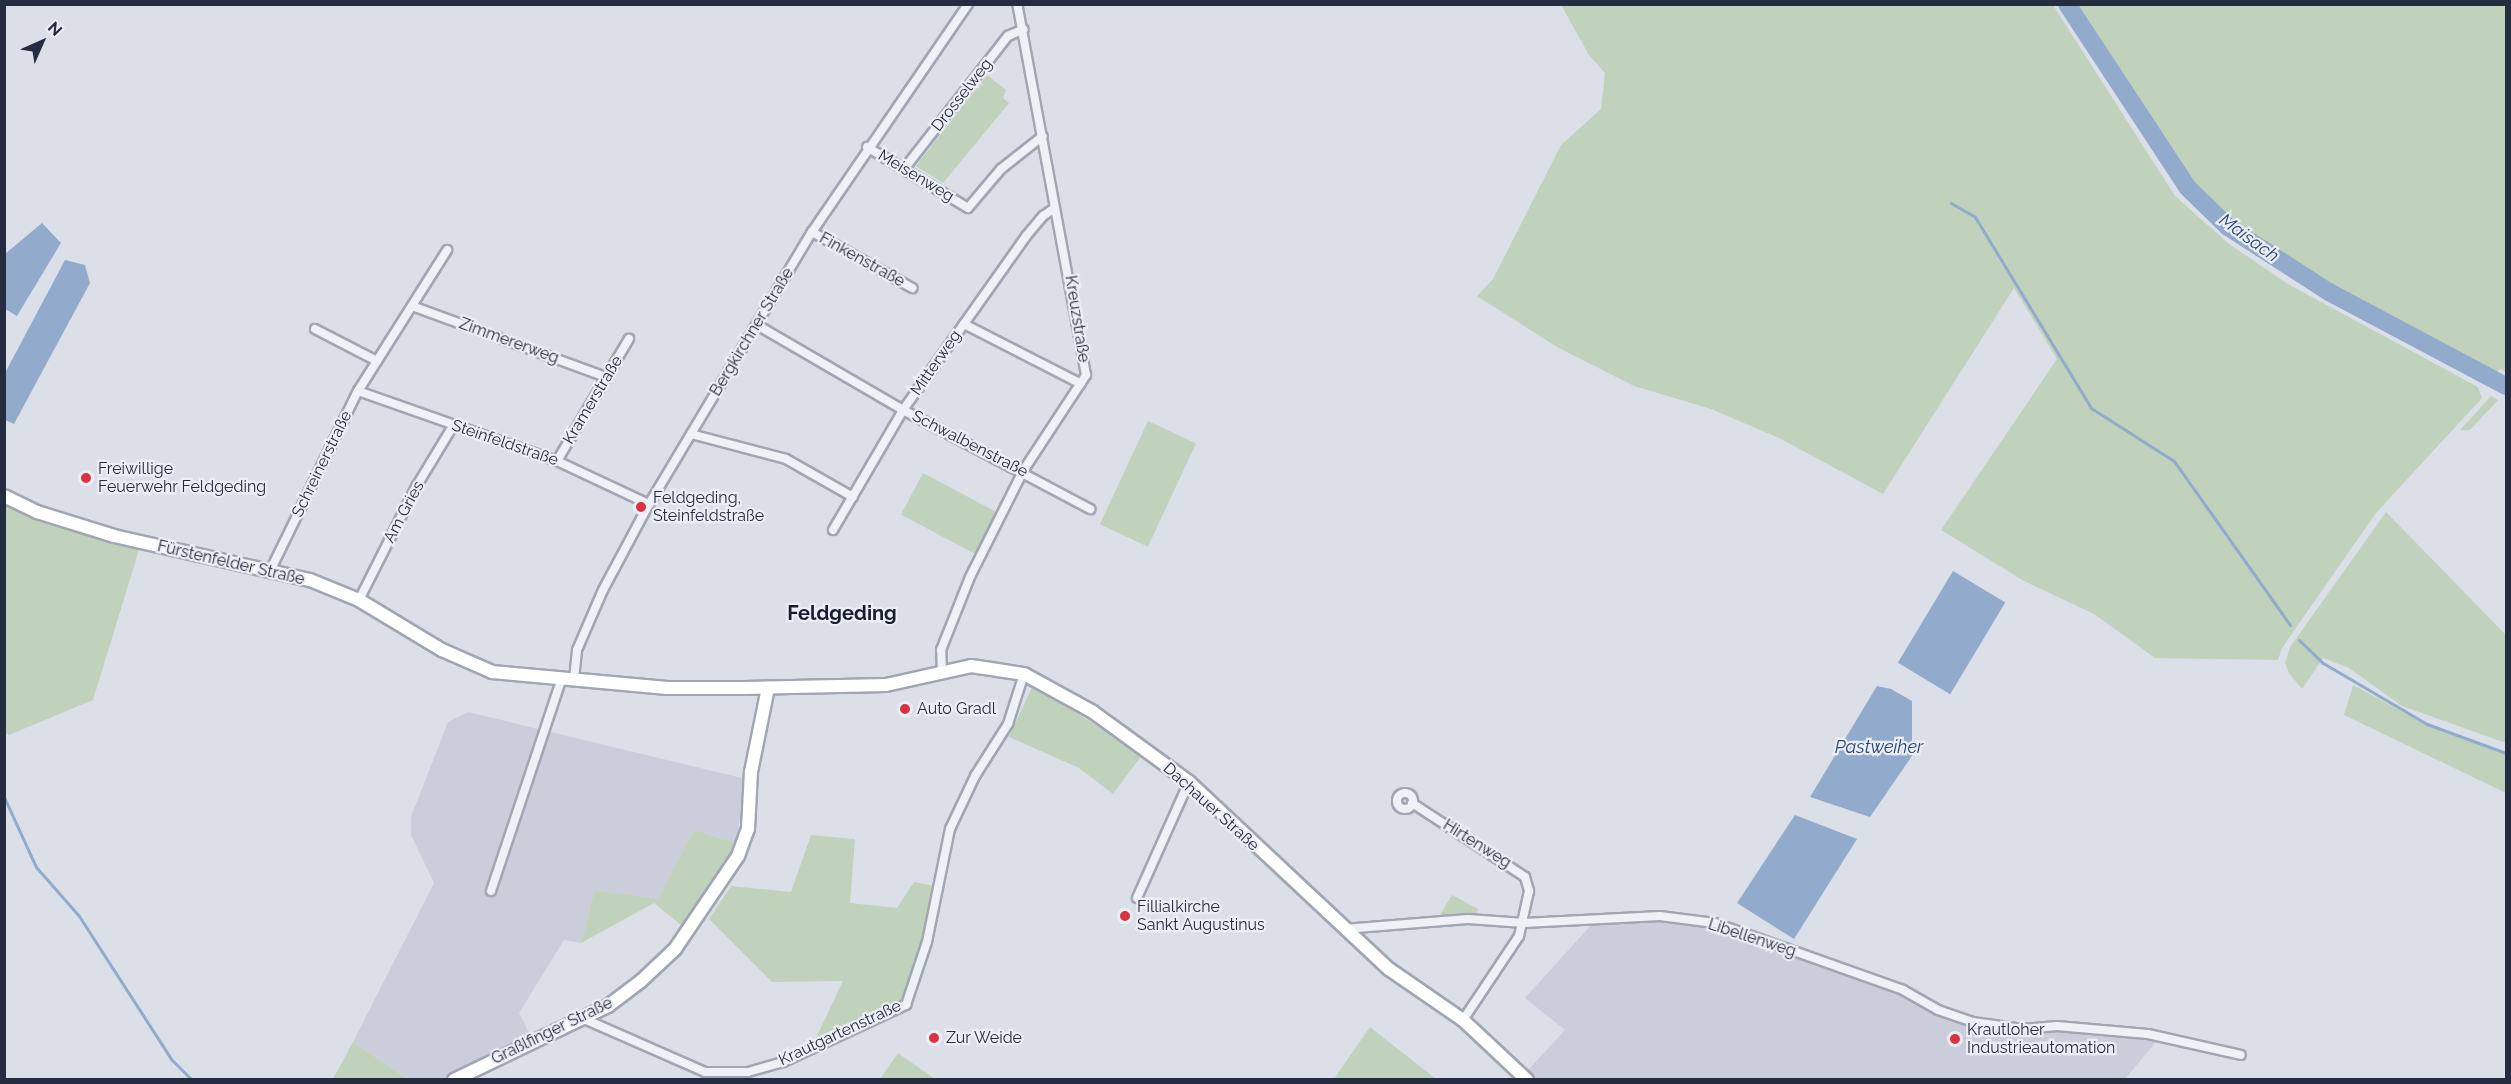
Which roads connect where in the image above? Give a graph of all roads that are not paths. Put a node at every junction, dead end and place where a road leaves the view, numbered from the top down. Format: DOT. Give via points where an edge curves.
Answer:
graph roads {
  1 [pos="968,4"];
  2 [pos="1017,4"];
  3 [pos="1024,29"];
  4 [pos="1042,136"];
  5 [pos="867,147"];
  6 [pos="904,169"];
  7 [pos="1055,208"];
  8 [pos="812,232"];
  9 [pos="447,250"];
  10 [pos="912,288"];
  11 [pos="411,306"];
  12 [pos="964,324"];
  13 [pos="758,325"];
  14 [pos="315,329"];
  15 [pos="629,339"];
  16 [pos="377,361"];
  17 [pos="606,377"];
  18 [pos="1081,384"];
  19 [pos="358,391"];
  20 [pos="903,410"];
  21 [pos="453,426"];
  22 [pos="691,434"];
  23 [pos="557,461"];
  24 [pos="1023,471"];
  25 [pos="4,496"];
  26 [pos="853,497"];
  27 [pos="649,504"];
  28 [pos="1090,509"];
  29 [pos="833,530"];
  30 [pos="271,569"];
  31 [pos="359,600"];
  32 [pos="942,673"];
  33 [pos="1024,674"];
  34 [pos="568,679"];
  35 [pos="768,688"];
  36 [pos="1189,782"];
  37 [pos="1413,803"];
  38 [pos="491,891"];
  39 [pos="1137,898"];
  40 [pos="1524,923"];
  41 [pos="1344,929"];
  42 [pos="579,1018"];
  43 [pos="1463,1020"];
  44 [pos="2241,1055"];
  45 [pos="454,1080"];
  46 [pos="1527,1080"];
  1 -- 5 [label="street, Bergkirchner Straße"];
  2 -- 3 [label="street, Kreuzstraße"];
  3 -- 4 [label="street, Kreuzstraße"];
  3 -- 6 [label="street, Drosselweg" via="1008,36"];
  4 -- 6 [label="street, Meisenweg" via="1002,170 968,208"];
  4 -- 7 [label="street, Kreuzstraße"];
  5 -- 6 [label="street, Meisenweg"];
  5 -- 8 [label="street, Bergkirchner Straße"];
  7 -- 12 [label="street, Mitterweg" via="1043,216"];
  7 -- 18 [label="street, Kreuzstraße" via="1086,375"];
  8 -- 10 [label="street, Finkenstraße"];
  8 -- 13 [label="street, Bergkirchner Straße"];
  9 -- 11 [label="street, Schreinerstraße"];
  11 -- 16 [label="street, Schreinerstraße"];
  11 -- 17 [label="street, Zimmererweg"];
  12 -- 18 [label="street"];
  12 -- 20 [label="street, Mitterweg"];
  13 -- 20 [label="street, Schwalbenstraße"];
  13 -- 22 [label="street, Bergkirchner Straße"];
  14 -- 16 [label="street"];
  15 -- 17 [label="street, Kramerstraße"];
  16 -- 19 [label="street, Schreinerstraße"];
  17 -- 23 [label="street, Kramerstraße"];
  18 -- 24 [label="street, Kreuzstraße"];
  19 -- 21 [label="street, Steinfeldstraße"];
  19 -- 30 [label="street, Schreinerstraße"];
  20 -- 24 [label="street, Schwalbenstraße"];
  20 -- 26 [label="street, Mitterweg"];
  21 -- 23 [label="street, Steinfeldstraße"];
  21 -- 31 [label="street, Am Gries" via="416,487"];
  22 -- 26 [label="street" via="786,459"];
  22 -- 27 [label="street, Bergkirchner Straße"];
  23 -- 27 [label="street, Steinfeldstraße"];
  24 -- 28 [label="street, Schwalbenstraße"];
  24 -- 32 [label="street, Kreuzstraße" via="951,621 941,650"];
  25 -- 30 [label="street, Fürstenfelder Straße" via="37,512 125,538"];
  26 -- 29 [label="street, Mitterweg"];
  27 -- 34 [label="street, Bergkirchner Straße" via="603,590"];
  30 -- 31 [label="street, Fürstenfelder Straße"];
  31 -- 34 [label="street, Fürstenfelder Straße" via="442,650 485,669"];
  32 -- 33 [label="street, Dachauer Straße" via="971,666"];
  32 -- 35 [label="street, Dachauer Straße" via="886,685"];
  33 -- 36 [label="street, Dachauer Straße" via="1093,712"];
  33 -- 42 [label="street, Krautgartenstraße" via="1008,724 975,776 950,829 927,942 906,1005 783,1062 748,1072 705,1072"];
  34 -- 35 [label="street, Fürstenfelder Straße" via="667,688"];
  34 -- 38 [label="street, Bergkirchner Straße"];
  35 -- 42 [label="street, Graßlfinger Straße" via="751,772 747,829 738,856 675,949 608,1006"];
  36 -- 39 [label="street"];
  36 -- 41 [label="street, Dachauer Straße"];
  37 -- 40 [label="street, Hirtenweg" via="1510,863 1526,878 1529,891"];
  40 -- 41 [label="street, Libellenweg" via="1468,919"];
  40 -- 43 [label="street, Hirtenweg"];
  40 -- 44 [label="street, Libellenweg" via="1660,916 1715,923 1903,990 1938,1010 1973,1022 2023,1029 2057,1026 2148,1034"];
  41 -- 43 [label="street, Dachauer Straße" via="1389,969"];
  42 -- 45 [label="street, Graßlfinger Straße"];
  43 -- 46 [label="street, Dachauer Straße"];
}
